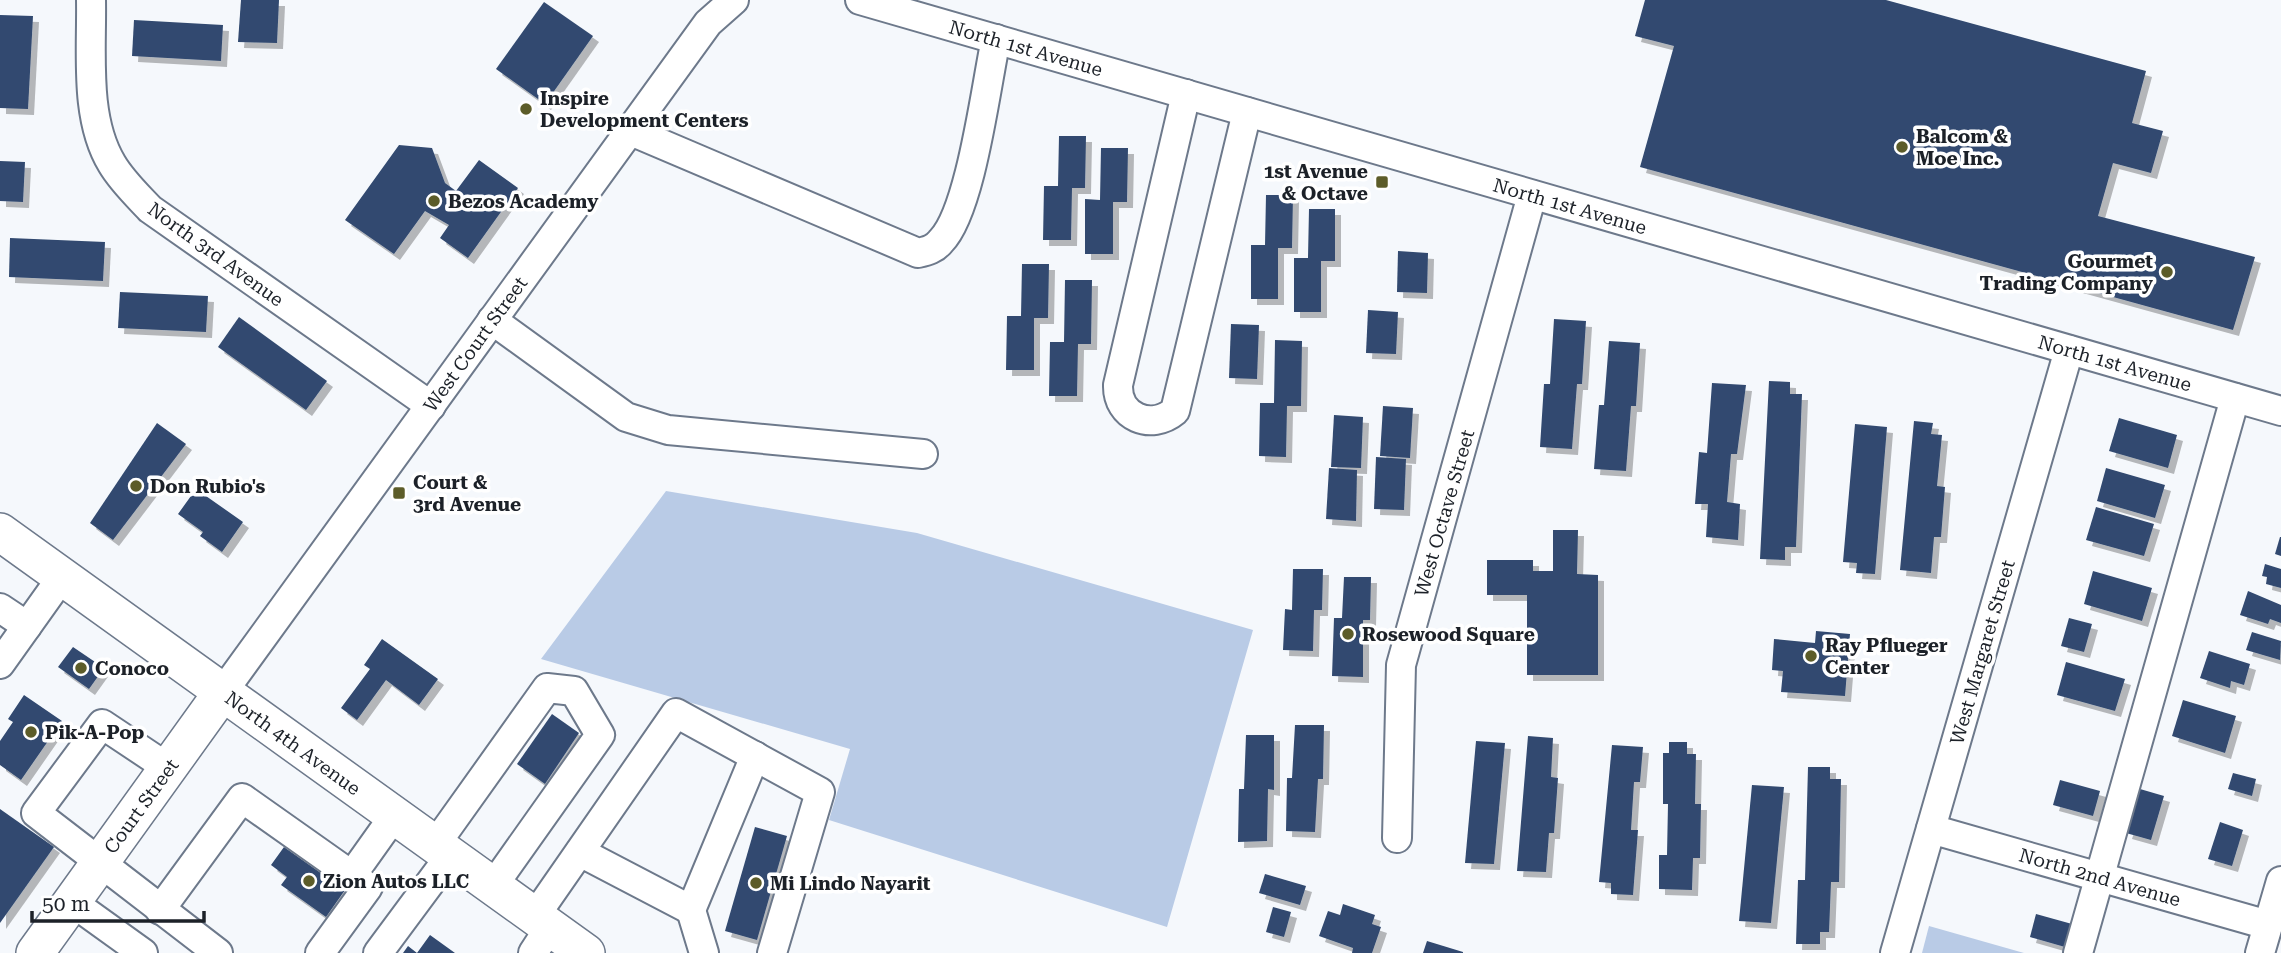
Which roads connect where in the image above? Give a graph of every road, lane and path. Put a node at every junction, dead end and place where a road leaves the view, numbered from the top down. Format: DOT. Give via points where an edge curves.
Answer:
graph roads {
  1 [pos="92,0"];
  2 [pos="734,0"];
  3 [pos="860,0"];
  4 [pos="996,39"];
  5 [pos="1186,94"];
  6 [pos="1247,112"];
  7 [pos="631,131"];
  8 [pos="1532,195"];
  9 [pos="492,320"];
  10 [pos="2069,350"];
  11 [pos="2235,398"];
  12 [pos="431,407"];
  13 [pos="2281,411"];
  14 [pos="923,454"];
  15 [pos="0,532"];
  16 [pos="62,577"];
  17 [pos="0,608"];
  18 [pos="27,626"];
  19 [pos="0,664"];
  20 [pos="222,693"];
  21 [pos="755,756"];
  22 [pos="168,768"];
  23 [pos="394,816"];
  24 [pos="1931,829"];
  25 [pos="1397,838"];
  26 [pos="443,850"];
  27 [pos="580,852"];
  28 [pos="99,864"];
  29 [pos="352,876"];
  30 [pos="2099,876"];
  31 [pos="2281,881"];
  32 [pos="492,886"];
  33 [pos="72,902"];
  34 [pos="160,910"];
  35 [pos="691,910"];
  36 [pos="2268,925"];
  37 [pos="539,932"];
  38 [pos="35,953"];
  39 [pos="143,953"];
  40 [pos="218,953"];
  41 [pos="320,953"];
  42 [pos="378,953"];
  43 [pos="586,953"];
  44 [pos="704,953"];
  45 [pos="772,953"];
  46 [pos="1895,953"];
  47 [pos="2078,953"];
  48 [pos="2260,953"];
  1 -- 12 [label="street, North 3rd Avenue" via="97,126 111,162 128,187 150,209"];
  2 -- 7 [label="street, West Court Street" via="708,23"];
  3 -- 4 [label="street, North 1st Avenue"];
  4 -- 5 [label="street, North 1st Avenue"];
  4 -- 7 [label="street" via="966,184 954,222 932,250 918,253"];
  5 -- 6 [label="street, North 1st Avenue"];
  5 -- 6 [label="street" via="1118,385 1124,408 1140,420 1155,422 1175,411"];
  6 -- 8 [label="street, North 1st Avenue"];
  7 -- 9 [label="street, West Court Street"];
  8 -- 10 [label="street, North 1st Avenue"];
  8 -- 25 [label="street, West Octave Street" via="1401,665"];
  9 -- 12 [label="street, West Court Street"];
  9 -- 14 [label="street" via="626,417 668,430"];
  10 -- 11 [label="street, North 1st Avenue"];
  10 -- 24 [label="street, West Margaret Street"];
  11 -- 13 [label="street, North 1st Avenue"];
  11 -- 30 [label="street"];
  12 -- 20 [label="street, West Court Street"];
  15 -- 16 [label="main road, North 4th Avenue"];
  16 -- 18 [label="street"];
  16 -- 20 [label="main road, North 4th Avenue"];
  17 -- 18 [label="street"];
  18 -- 19 [label="street"];
  20 -- 22 [label="main road, Court Street"];
  20 -- 23 [label="main road, North 4th Avenue"];
  21 -- 27 [label="street" via="676,713"];
  21 -- 35 [label="street"];
  21 -- 45 [label="street" via="820,793"];
  22 -- 28 [label="main road, Court Street"];
  22 -- 28 [label="street" via="102,724 36,813"];
  23 -- 26 [label="main road, North 4th Avenue"];
  23 -- 29 [label="street"];
  24 -- 30 [label="street, North 2nd Avenue"];
  24 -- 46 [label="street, West Margaret Street"];
  26 -- 32 [label="main road, North 4th Avenue"];
  26 -- 32 [label="street" via="547,688 574,691 600,735"];
  26 -- 42 [label="street"];
  27 -- 35 [label="street"];
  27 -- 37 [label="street"];
  28 -- 33 [label="main road, Court Street"];
  28 -- 34 [label="street"];
  29 -- 34 [label="street" via="242,798"];
  29 -- 41 [label="street" via="368,887"];
  30 -- 36 [label="street, North 2nd Avenue"];
  30 -- 47 [label="street"];
  31 -- 36 [label="street"];
  32 -- 37 [label="main road, North 4th Avenue"];
  33 -- 38 [label="main road, Court Street"];
  33 -- 39 [label="street"];
  34 -- 40 [label="street"];
  35 -- 44 [label="street"];
  36 -- 48 [label="street"];
  37 -- 43 [label="main road, North 4th Avenue"];
}
